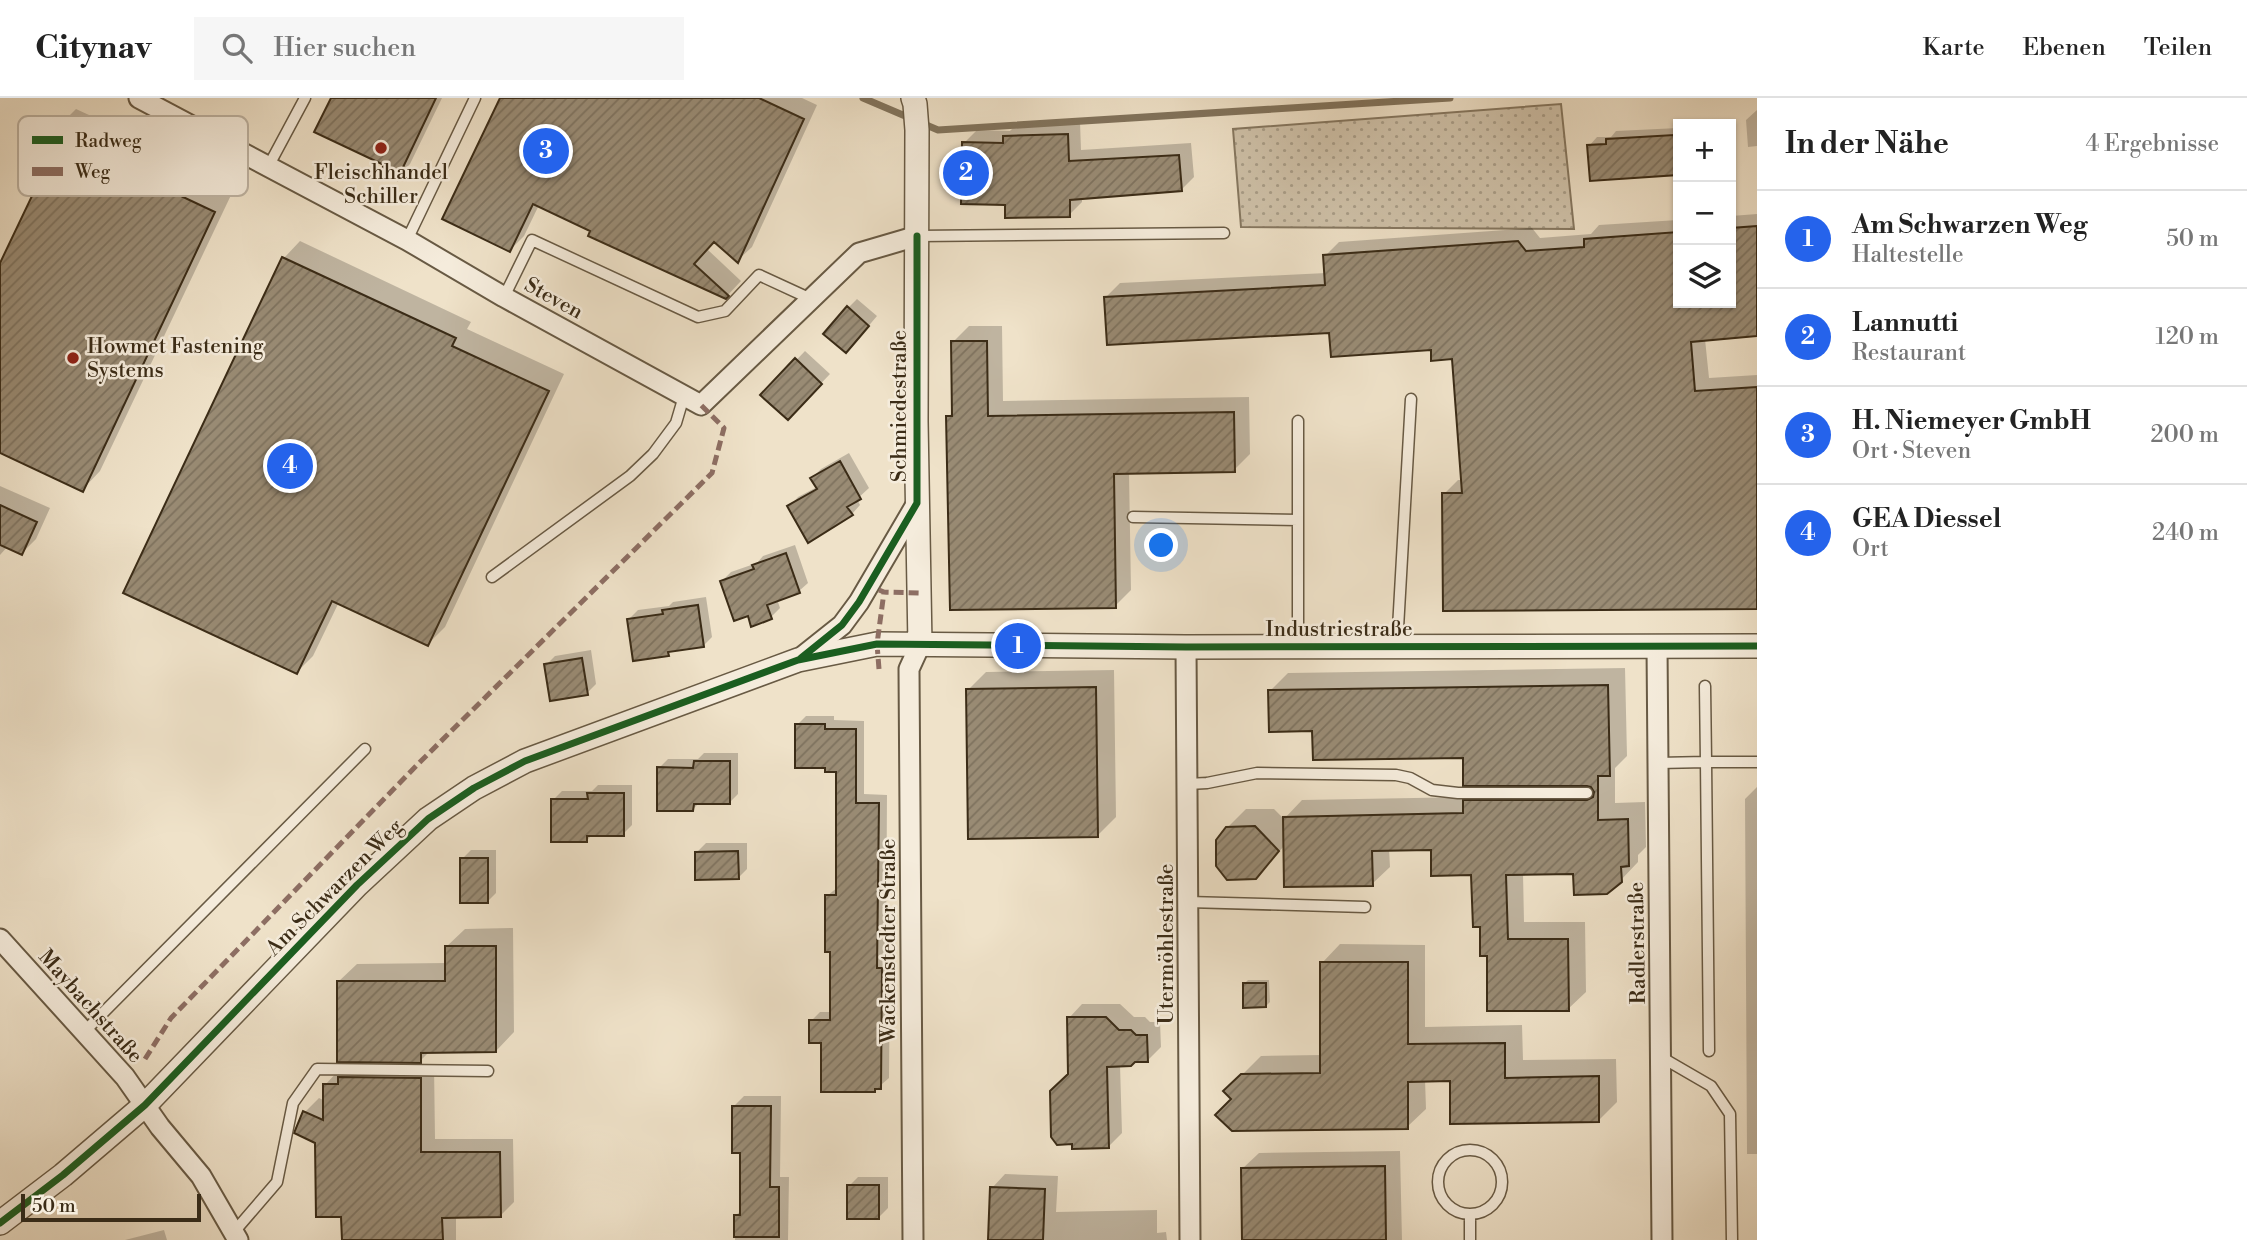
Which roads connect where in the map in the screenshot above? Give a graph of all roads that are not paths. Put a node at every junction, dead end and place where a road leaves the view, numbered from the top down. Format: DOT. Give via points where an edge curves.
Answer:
graph roads {
  1 [pos="139,98"];
  2 [pos="306,98"];
  3 [pos="475,98"];
  4 [pos="914,101"];
  5 [pos="173,116"];
  6 [pos="248,156"];
  7 [pos="268,167"];
  8 [pos="1224,233"];
  9 [pos="917,236"];
  10 [pos="407,240"];
  11 [pos="504,297"];
  12 [pos="811,299"];
  13 [pos="684,396"];
  14 [pos="1410,399"];
  15 [pos="1298,421"];
  16 [pos="917,503"];
  17 [pos="1133,517"];
  18 [pos="1298,520"];
  19 [pos="492,577"];
  20 [pos="920,645"];
  21 [pos="1657,646"];
  22 [pos="1757,646"];
  23 [pos="1186,647"];
  24 [pos="1298,647"];
  25 [pos="1397,647"];
  26 [pos="798,660"];
  27 [pos="1705,686"];
  28 [pos="365,749"];
  29 [pos="1757,761"];
  30 [pos="1706,762"];
  31 [pos="1658,763"];
  32 [pos="1188,784"];
  33 [pos="1587,793"];
  34 [pos="1188,902"];
  35 [pos="1366,907"];
  36 [pos="0,939"];
  37 [pos="84,1032"];
  38 [pos="1709,1051"];
  39 [pos="1661,1057"];
  40 [pos="488,1071"];
  41 [pos="145,1105"];
  42 [pos="1470,1214"];
  43 [pos="0,1223"];
  44 [pos="236,1236"];
  45 [pos="913,1240"];
  46 [pos="1190,1240"];
  47 [pos="1470,1240"];
  48 [pos="1662,1240"];
  49 [pos="1731,1240"];
  1 -- 5 [label="street, Steven"];
  2 -- 7 [label="lane"];
  3 -- 10 [label="lane"];
  4 -- 9 [label="street, Schmiedestraße"];
  6 -- 7 [label="street, Steven"];
  7 -- 10 [label="street, Steven"];
  8 -- 9 [label="lane"];
  9 -- 12 [label="street" via="859,253"];
  9 -- 16 [label="street, Schmiedestraße"];
  10 -- 11 [label="street, Steven"];
  11 -- 12 [label="lane" via="532,240 698,317 725,311 759,275"];
  11 -- 13 [label="street, Steven"];
  12 -- 13 [label="street" via="701,405"];
  13 -- 19 [label="lane" via="676,423 630,476"];
  14 -- 25 [label="lane"];
  15 -- 18 [label="lane"];
  16 -- 20 [label="street, Schmiedestraße"];
  16 -- 26 [label="street, Schmiedestraße" via="842,625"];
  17 -- 18 [label="lane"];
  18 -- 24 [label="lane"];
  20 -- 23 [label="street, Industriestraße"];
  20 -- 26 [label="street, Am Schwarzen Weg" via="877,644"];
  20 -- 45 [label="street, Wackenstedter Straße" via="909,669"];
  21 -- 22 [label="street, Industriestraße"];
  21 -- 25 [label="street, Industriestraße"];
  21 -- 31 [label="street, Radlerstraße"];
  23 -- 24 [label="street, Industriestraße"];
  23 -- 32 [label="street, Utermöhlestraße"];
  24 -- 25 [label="street, Industriestraße"];
  26 -- 41 [label="street, Am Schwarzen Weg" via="524,761 428,819 357,885"];
  27 -- 30 [label="lane"];
  28 -- 37 [label="lane"];
  29 -- 30 [label="lane"];
  30 -- 31 [label="lane"];
  30 -- 38 [label="lane"];
  31 -- 39 [label="street, Radlerstraße"];
  32 -- 33 [label="lane" via="1257,773 1396,775 1432,790 1458,793"];
  32 -- 34 [label="street, Utermöhlestraße"];
  34 -- 35 [label="lane"];
  34 -- 46 [label="street, Utermöhlestraße"];
  36 -- 37 [label="street, Maybachstraße"];
  37 -- 41 [label="street, Maybachstraße"];
  39 -- 48 [label="street, Radlerstraße"];
  39 -- 49 [label="lane" via="1711,1086 1730,1114"];
  40 -- 44 [label="lane" via="317,1069 293,1103 276,1182"];
  41 -- 43 [label="street, Am Schwarzen Weg"];
  41 -- 44 [label="street, Maybachstraße" via="201,1176"];
  42 -- 42 [label="lane" via="1447,1205 1438,1182 1447,1159 1470,1150 1493,1160 1502,1182 1493,1205"];
  42 -- 47 [label="lane"];
}
